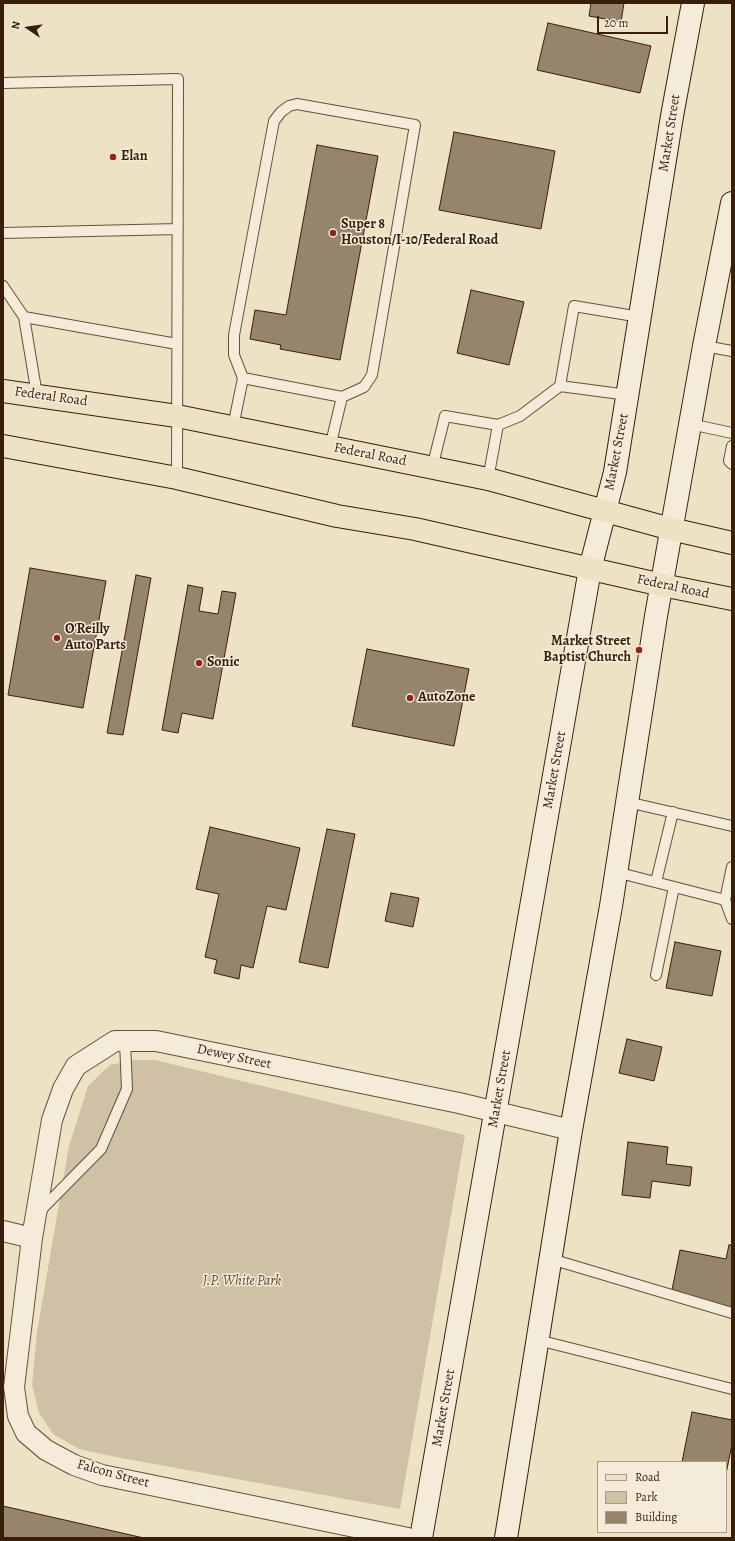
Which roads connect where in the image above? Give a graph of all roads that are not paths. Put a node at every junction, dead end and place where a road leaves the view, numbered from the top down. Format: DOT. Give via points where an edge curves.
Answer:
graph roads {
  1 [pos="693,3"];
  2 [pos="3,83"];
  3 [pos="732,203"];
  4 [pos="178,229"];
  5 [pos="3,233"];
  6 [pos="3,286"];
  7 [pos="640,317"];
  8 [pos="24,318"];
  9 [pos="177,344"];
  10 [pos="704,346"];
  11 [pos="732,352"];
  12 [pos="243,378"];
  13 [pos="560,386"];
  14 [pos="3,391"];
  15 [pos="36,395"];
  16 [pos="628,395"];
  17 [pos="342,397"];
  18 [pos="177,416"];
  19 [pos="690,424"];
  20 [pos="498,425"];
  21 [pos="233,427"];
  22 [pos="732,433"];
  23 [pos="3,446"];
  24 [pos="732,446"];
  25 [pos="330,447"];
  26 [pos="732,464"];
  27 [pos="432,468"];
  28 [pos="177,478"];
  29 [pos="488,479"];
  30 [pos="605,511"];
  31 [pos="671,529"];
  32 [pos="732,543"];
  33 [pos="590,569"];
  34 [pos="662,585"];
  35 [pos="732,599"];
  36 [pos="627,802"];
  37 [pos="673,812"];
  38 [pos="732,826"];
  39 [pos="732,867"];
  40 [pos="616,872"];
  41 [pos="656,882"];
  42 [pos="674,887"];
  43 [pos="725,900"];
  44 [pos="732,919"];
  45 [pos="656,975"];
  46 [pos="124,1041"];
  47 [pos="496,1112"];
  48 [pos="571,1130"];
  49 [pos="36,1215"];
  50 [pos="3,1230"];
  51 [pos="32,1238"];
  52 [pos="551,1260"];
  53 [pos="732,1313"];
  54 [pos="538,1340"];
  55 [pos="732,1388"];
  56 [pos="408,1538"];
  57 [pos="420,1538"];
  58 [pos="506,1538"];
  1 -- 7 [label="main road, Market Street"];
  2 -- 4 [label="lane" via="178,79"];
  3 -- 10 [label="main road"];
  4 -- 5 [label="lane"];
  4 -- 9 [label="lane"];
  6 -- 8 [label="lane"];
  7 -- 13 [label="lane" via="574,306"];
  7 -- 16 [label="main road, Market Street"];
  8 -- 9 [label="lane"];
  8 -- 15 [label="lane"];
  9 -- 18 [label="lane"];
  10 -- 11 [label="lane"];
  10 -- 19 [label="main road"];
  12 -- 17 [label="lane"];
  12 -- 17 [label="lane" via="234,356 234,335 274,121 289,106 297,104 415,125 372,375 364,387"];
  12 -- 21 [label="lane"];
  13 -- 16 [label="lane"];
  13 -- 20 [label="lane" via="520,416"];
  14 -- 15 [label="main road, Federal Road"];
  15 -- 18 [label="main road, Federal Road"];
  16 -- 30 [label="main road, Market Street" via="615,472"];
  17 -- 25 [label="lane"];
  18 -- 21 [label="main road, Federal Road"];
  18 -- 28 [label="lane"];
  19 -- 22 [label="lane"];
  19 -- 31 [label="main road"];
  20 -- 27 [label="lane" via="445,416"];
  20 -- 29 [label="lane"];
  21 -- 25 [label="main road, Federal Road"];
  23 -- 28 [label="main road, Federal Road"];
  24 -- 26 [label="lane" via="729,461"];
  25 -- 27 [label="main road, Federal Road"];
  27 -- 29 [label="main road, Federal Road"];
  28 -- 33 [label="main road, Federal Road" via="337,516 415,529"];
  29 -- 30 [label="main road, Federal Road"];
  30 -- 31 [label="main road, Federal Road"];
  30 -- 33 [label="main road, Market Street"];
  31 -- 32 [label="main road, Federal Road"];
  31 -- 34 [label="main road"];
  33 -- 34 [label="main road, Federal Road"];
  33 -- 47 [label="main road, Market Street"];
  34 -- 35 [label="main road, Federal Road"];
  34 -- 36 [label="main road"];
  36 -- 37 [label="lane"];
  36 -- 40 [label="main road"];
  37 -- 38 [label="lane"];
  37 -- 41 [label="lane"];
  39 -- 43 [label="lane"];
  40 -- 41 [label="lane"];
  40 -- 48 [label="main road"];
  41 -- 42 [label="lane"];
  42 -- 43 [label="lane"];
  42 -- 45 [label="lane"];
  43 -- 44 [label="lane"];
  46 -- 47 [label="street, Dewey Street" via="156,1041"];
  46 -- 49 [label="lane" via="127,1089 101,1149"];
  46 -- 49 [label="street, Dewey Street" via="115,1041 76,1066 63,1089 52,1120"];
  47 -- 48 [label="street, Dewey Street"];
  47 -- 57 [label="main road, Market Street"];
  48 -- 52 [label="main road"];
  49 -- 51 [label="street, Dewey Street"];
  50 -- 51 [label="street"];
  51 -- 56 [label="street, Falcon Street" via="14,1387 18,1416 26,1433 46,1450 74,1465 102,1475"];
  52 -- 53 [label="lane"];
  52 -- 54 [label="main road"];
  54 -- 55 [label="lane"];
  54 -- 58 [label="main road"];
}
